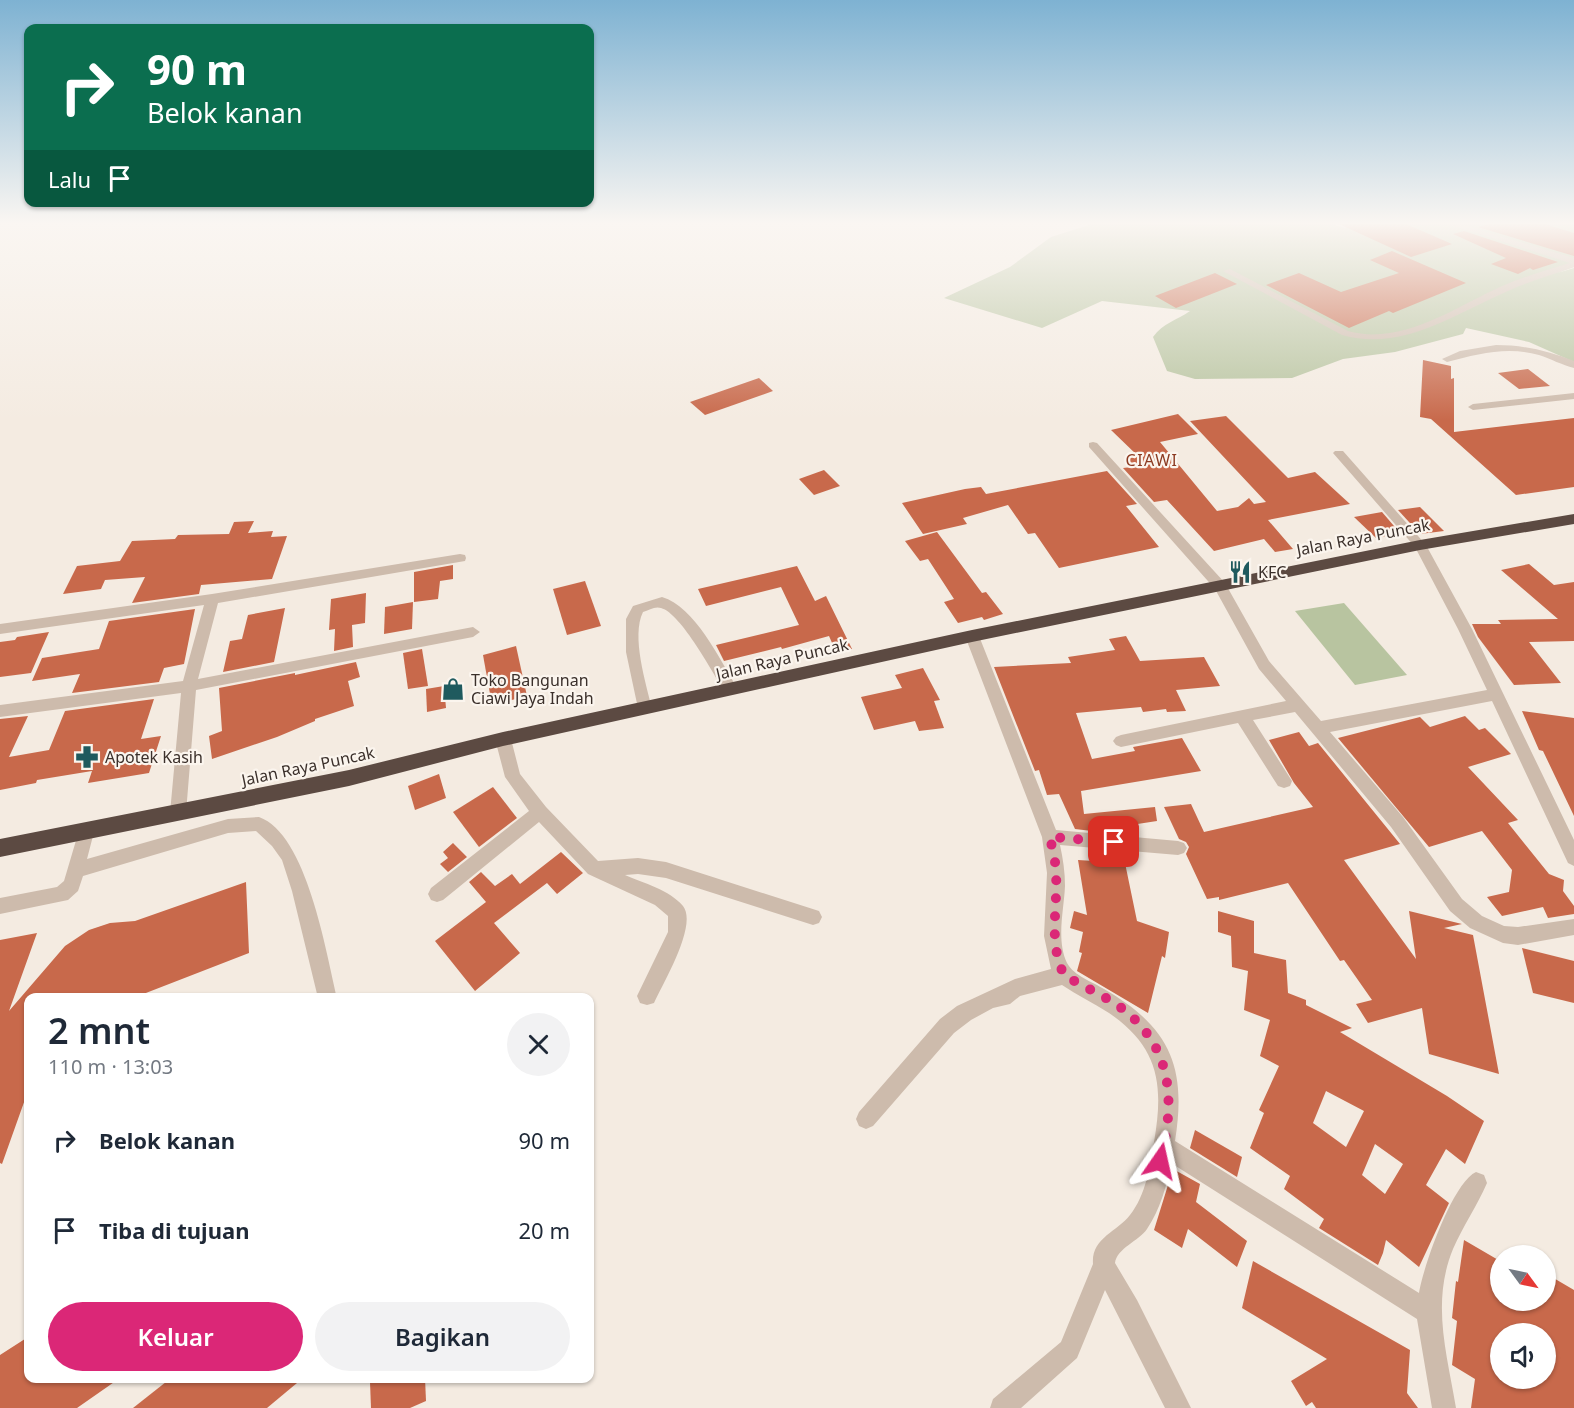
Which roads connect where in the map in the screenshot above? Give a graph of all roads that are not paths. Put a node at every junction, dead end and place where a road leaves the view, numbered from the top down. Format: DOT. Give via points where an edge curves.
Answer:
graph roads {
  1 [pos="1263,290"];
  2 [pos="1502,290"];
  3 [pos="1447,359"];
  4 [pos="1574,365"];
  5 [pos="1574,396"];
  6 [pos="1473,407"];
  7 [pos="1093,445"];
  8 [pos="1339,453"];
  9 [pos="1574,519"];
  10 [pos="1420,545"];
  11 [pos="460,558"];
  12 [pos="1220,586"];
  13 [pos="212,599"];
  14 [pos="0,629"];
  15 [pos="473,632"];
  16 [pos="972,636"];
  17 [pos="189,686"];
  18 [pos="731,690"];
  19 [pos="1496,694"];
  20 [pos="1298,705"];
  21 [pos="644,709"];
  22 [pos="0,711"];
  23 [pos="1242,716"];
  24 [pos="1317,728"];
  25 [pos="503,739"];
  26 [pos="1122,741"];
  27 [pos="1284,781"];
  28 [pos="540,812"];
  29 [pos="178,813"];
  30 [pos="86,832"];
  31 [pos="1050,837"];
  32 [pos="0,848"];
  33 [pos="1178,848"];
  34 [pos="1574,858"];
  35 [pos="594,869"];
  36 [pos="76,870"];
  37 [pos="436,894"];
  38 [pos="0,906"];
  39 [pos="813,917"];
  40 [pos="1574,927"];
  41 [pos="1064,975"];
  42 [pos="327,993"];
  43 [pos="647,996"];
  44 [pos="866,1119"];
  45 [pos="1164,1146"];
  46 [pos="1476,1183"];
  47 [pos="1104,1265"];
  48 [pos="1429,1313"];
  49 [pos="1002,1408"];
  50 [pos="1179,1408"];
  51 [pos="1444,1408"];
  1 -- 2 [label="street" via="1365,340 1416,327"];
  3 -- 4 [label="street" via="1475,349 1506,347 1545,354"];
  5 -- 6 [label="street"];
  7 -- 12 [label="street"];
  8 -- 10 [label="street"];
  9 -- 10 [label="highway, Jalan Raya Puncak"];
  10 -- 12 [label="highway, Jalan Raya Puncak"];
  10 -- 19 [label="street"];
  11 -- 13 [label="street"];
  12 -- 16 [label="highway, Jalan Raya Puncak"];
  12 -- 20 [label="street" via="1264,665"];
  13 -- 14 [label="street"];
  13 -- 17 [label="street"];
  15 -- 17 [label="street"];
  16 -- 18 [label="highway, Jalan Raya Puncak"];
  16 -- 31 [label="street"];
  17 -- 22 [label="street"];
  17 -- 29 [label="street"];
  18 -- 21 [label="highway, Jalan Raya Puncak"];
  18 -- 21 [label="street" via="677,610 653,603 638,609 633,619 633,652"];
  19 -- 24 [label="street"];
  19 -- 34 [label="street"];
  20 -- 23 [label="street"];
  20 -- 24 [label="street"];
  21 -- 25 [label="highway, Jalan Raya Puncak"];
  23 -- 26 [label="street"];
  23 -- 27 [label="street"];
  24 -- 40 [label="street" via="1397,822 1466,915 1489,930 1518,936"];
  25 -- 28 [label="street" via="513,777"];
  25 -- 29 [label="highway, Jalan Raya Puncak" via="349,778"];
  28 -- 35 [label="street"];
  28 -- 37 [label="street"];
  29 -- 30 [label="highway, Jalan Raya Puncak"];
  30 -- 32 [label="highway, Jalan Raya Puncak"];
  30 -- 36 [label="street"];
  31 -- 33 [label="street"];
  31 -- 41 [label="street" via="1056,871 1054,933 1058,963"];
  35 -- 39 [label="street" via="638,866 666,870"];
  35 -- 43 [label="street" via="661,899 677,912 677,933"];
  36 -- 38 [label="street" via="66,892"];
  36 -- 42 [label="street" via="228,826 259,824 289,857"];
  41 -- 44 [label="street" via="1015,988 964,1013 947,1026"];
  41 -- 45 [label="street" via="1119,1006 1154,1043 1169,1093"];
  45 -- 47 [label="street" via="1146,1209 1139,1222 1107,1250"];
  45 -- 48 [label="street"];
  46 -- 48 [label="street" via="1436,1263"];
  47 -- 49 [label="street" via="1069,1350"];
  47 -- 50 [label="street"];
  48 -- 51 [label="street"];
}
